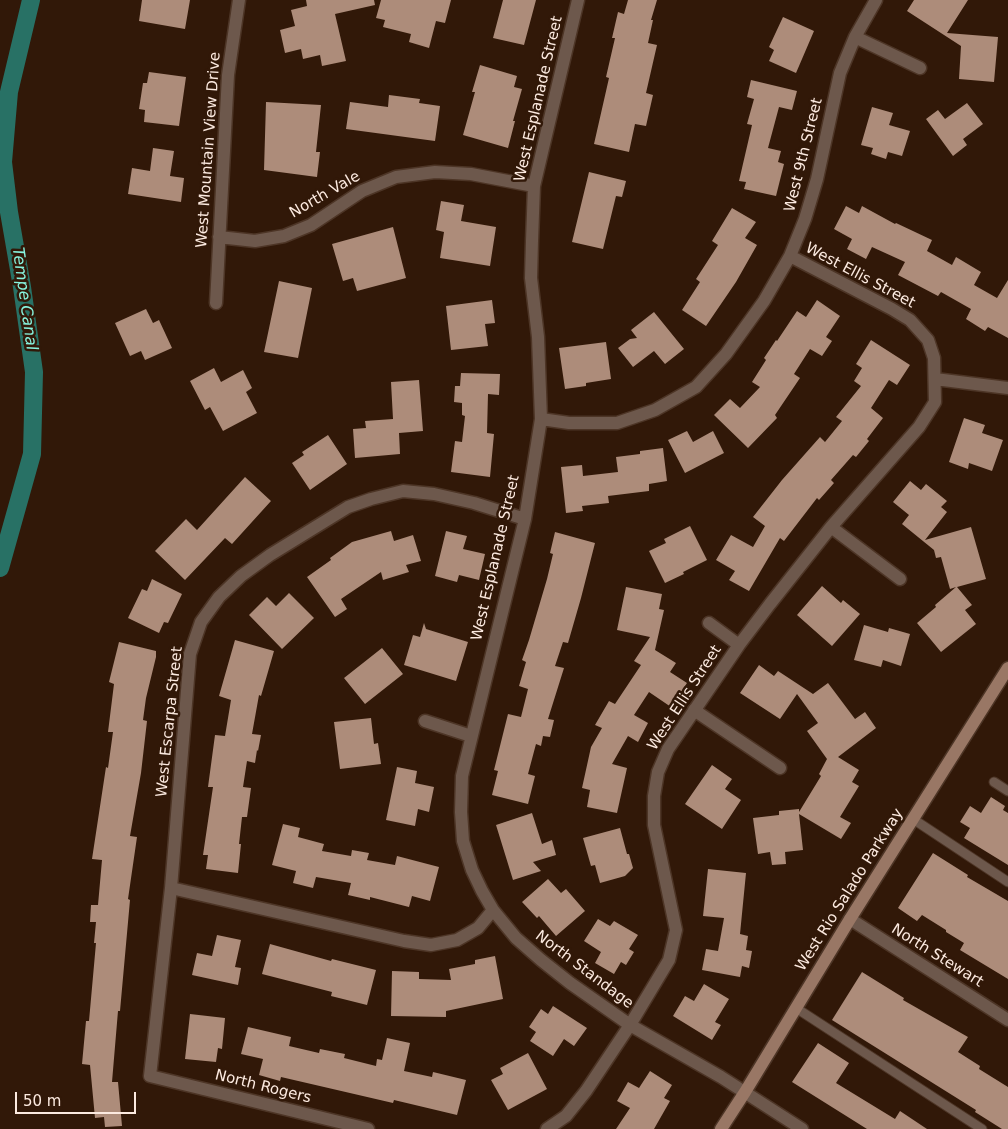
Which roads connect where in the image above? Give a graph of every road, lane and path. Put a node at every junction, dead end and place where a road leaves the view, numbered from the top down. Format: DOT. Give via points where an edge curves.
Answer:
graph roads {
  1 [pos="239,0"];
  2 [pos="578,0"];
  3 [pos="876,0"];
  4 [pos="855,37"];
  5 [pos="920,68"];
  6 [pos="534,186"];
  7 [pos="219,237"];
  8 [pos="790,256"];
  9 [pos="216,303"];
  10 [pos="935,379"];
  11 [pos="1008,388"];
  12 [pos="541,420"];
  13 [pos="525,518"];
  14 [pos="831,527"];
  15 [pos="900,579"];
  16 [pos="709,623"];
  17 [pos="740,645"];
  18 [pos="1008,668"];
  19 [pos="694,710"];
  20 [pos="425,721"];
  21 [pos="471,736"];
  22 [pos="780,768"];
  23 [pos="994,782"];
  24 [pos="1008,791"];
  25 [pos="913,819"];
  26 [pos="1008,882"];
  27 [pos="172,888"];
  28 [pos="493,910"];
  29 [pos="850,919"];
  30 [pos="796,1008"];
  31 [pos="1008,1020"];
  32 [pos="630,1025"];
  33 [pos="150,1076"];
  34 [pos="745,1092"];
  35 [pos="368,1129"];
  36 [pos="547,1129"];
  37 [pos="721,1129"];
  38 [pos="802,1129"];
  39 [pos="982,1129"];
  1 -- 7 [label="street, West Mountain View Drive" via="228,75"];
  2 -- 6 [label="street, West Esplanade Street"];
  3 -- 4 [label="street, West 9th Street"];
  4 -- 5 [label="street"];
  4 -- 8 [label="street, West 9th Street" via="840,73 817,179"];
  6 -- 7 [label="street, North Vale" via="471,174 435,172 396,177 362,191 311,225 284,236 255,241"];
  6 -- 12 [label="street, West Esplanade Street" via="532,278"];
  7 -- 9 [label="street, West Mountain View Drive"];
  8 -- 10 [label="street, West Ellis Street" via="910,320 928,340 934,358"];
  8 -- 12 [label="street, West 9th Street" via="764,301 732,346 696,387 655,410 617,423"];
  10 -- 11 [label="street"];
  10 -- 14 [label="street, West Ellis Street" via="935,402 919,427"];
  12 -- 13 [label="street, West Esplanade Street"];
  13 -- 21 [label="street, West Esplanade Street"];
  13 -- 27 [label="street, West Escarpa Street" via="434,494 403,491 371,499 348,507 270,555 219,596 201,622 190,654"];
  14 -- 15 [label="street"];
  14 -- 17 [label="street, West Ellis Street"];
  16 -- 17 [label="street"];
  17 -- 19 [label="street, West Ellis Street"];
  18 -- 25 [label="main road, West Rio Salado Parkway"];
  19 -- 22 [label="street"];
  19 -- 32 [label="street, West Ellis Street" via="668,749 658,772 654,796 654,825 676,930 669,960"];
  20 -- 21 [label="street"];
  21 -- 28 [label="street, West Esplanade Street" via="462,776 463,841 472,870"];
  23 -- 24 [label="lane"];
  25 -- 26 [label="lane"];
  25 -- 29 [label="main road, West Rio Salado Parkway"];
  27 -- 28 [label="street" via="432,945 457,940 478,928"];
  27 -- 33 [label="street, West Escarpa Street"];
  28 -- 32 [label="street, North Standage" via="516,938 541,960"];
  29 -- 30 [label="main road, West Rio Salado Parkway"];
  29 -- 31 [label="street, North Stewart"];
  30 -- 34 [label="main road, West Rio Salado Parkway"];
  30 -- 39 [label="lane"];
  32 -- 34 [label="street, North Standage"];
  32 -- 36 [label="street" via="586,1092 566,1116"];
  33 -- 35 [label="street, North Rogers"];
  34 -- 37 [label="main road, West Rio Salado Parkway"];
  34 -- 38 [label="street, North Standage"];
}
